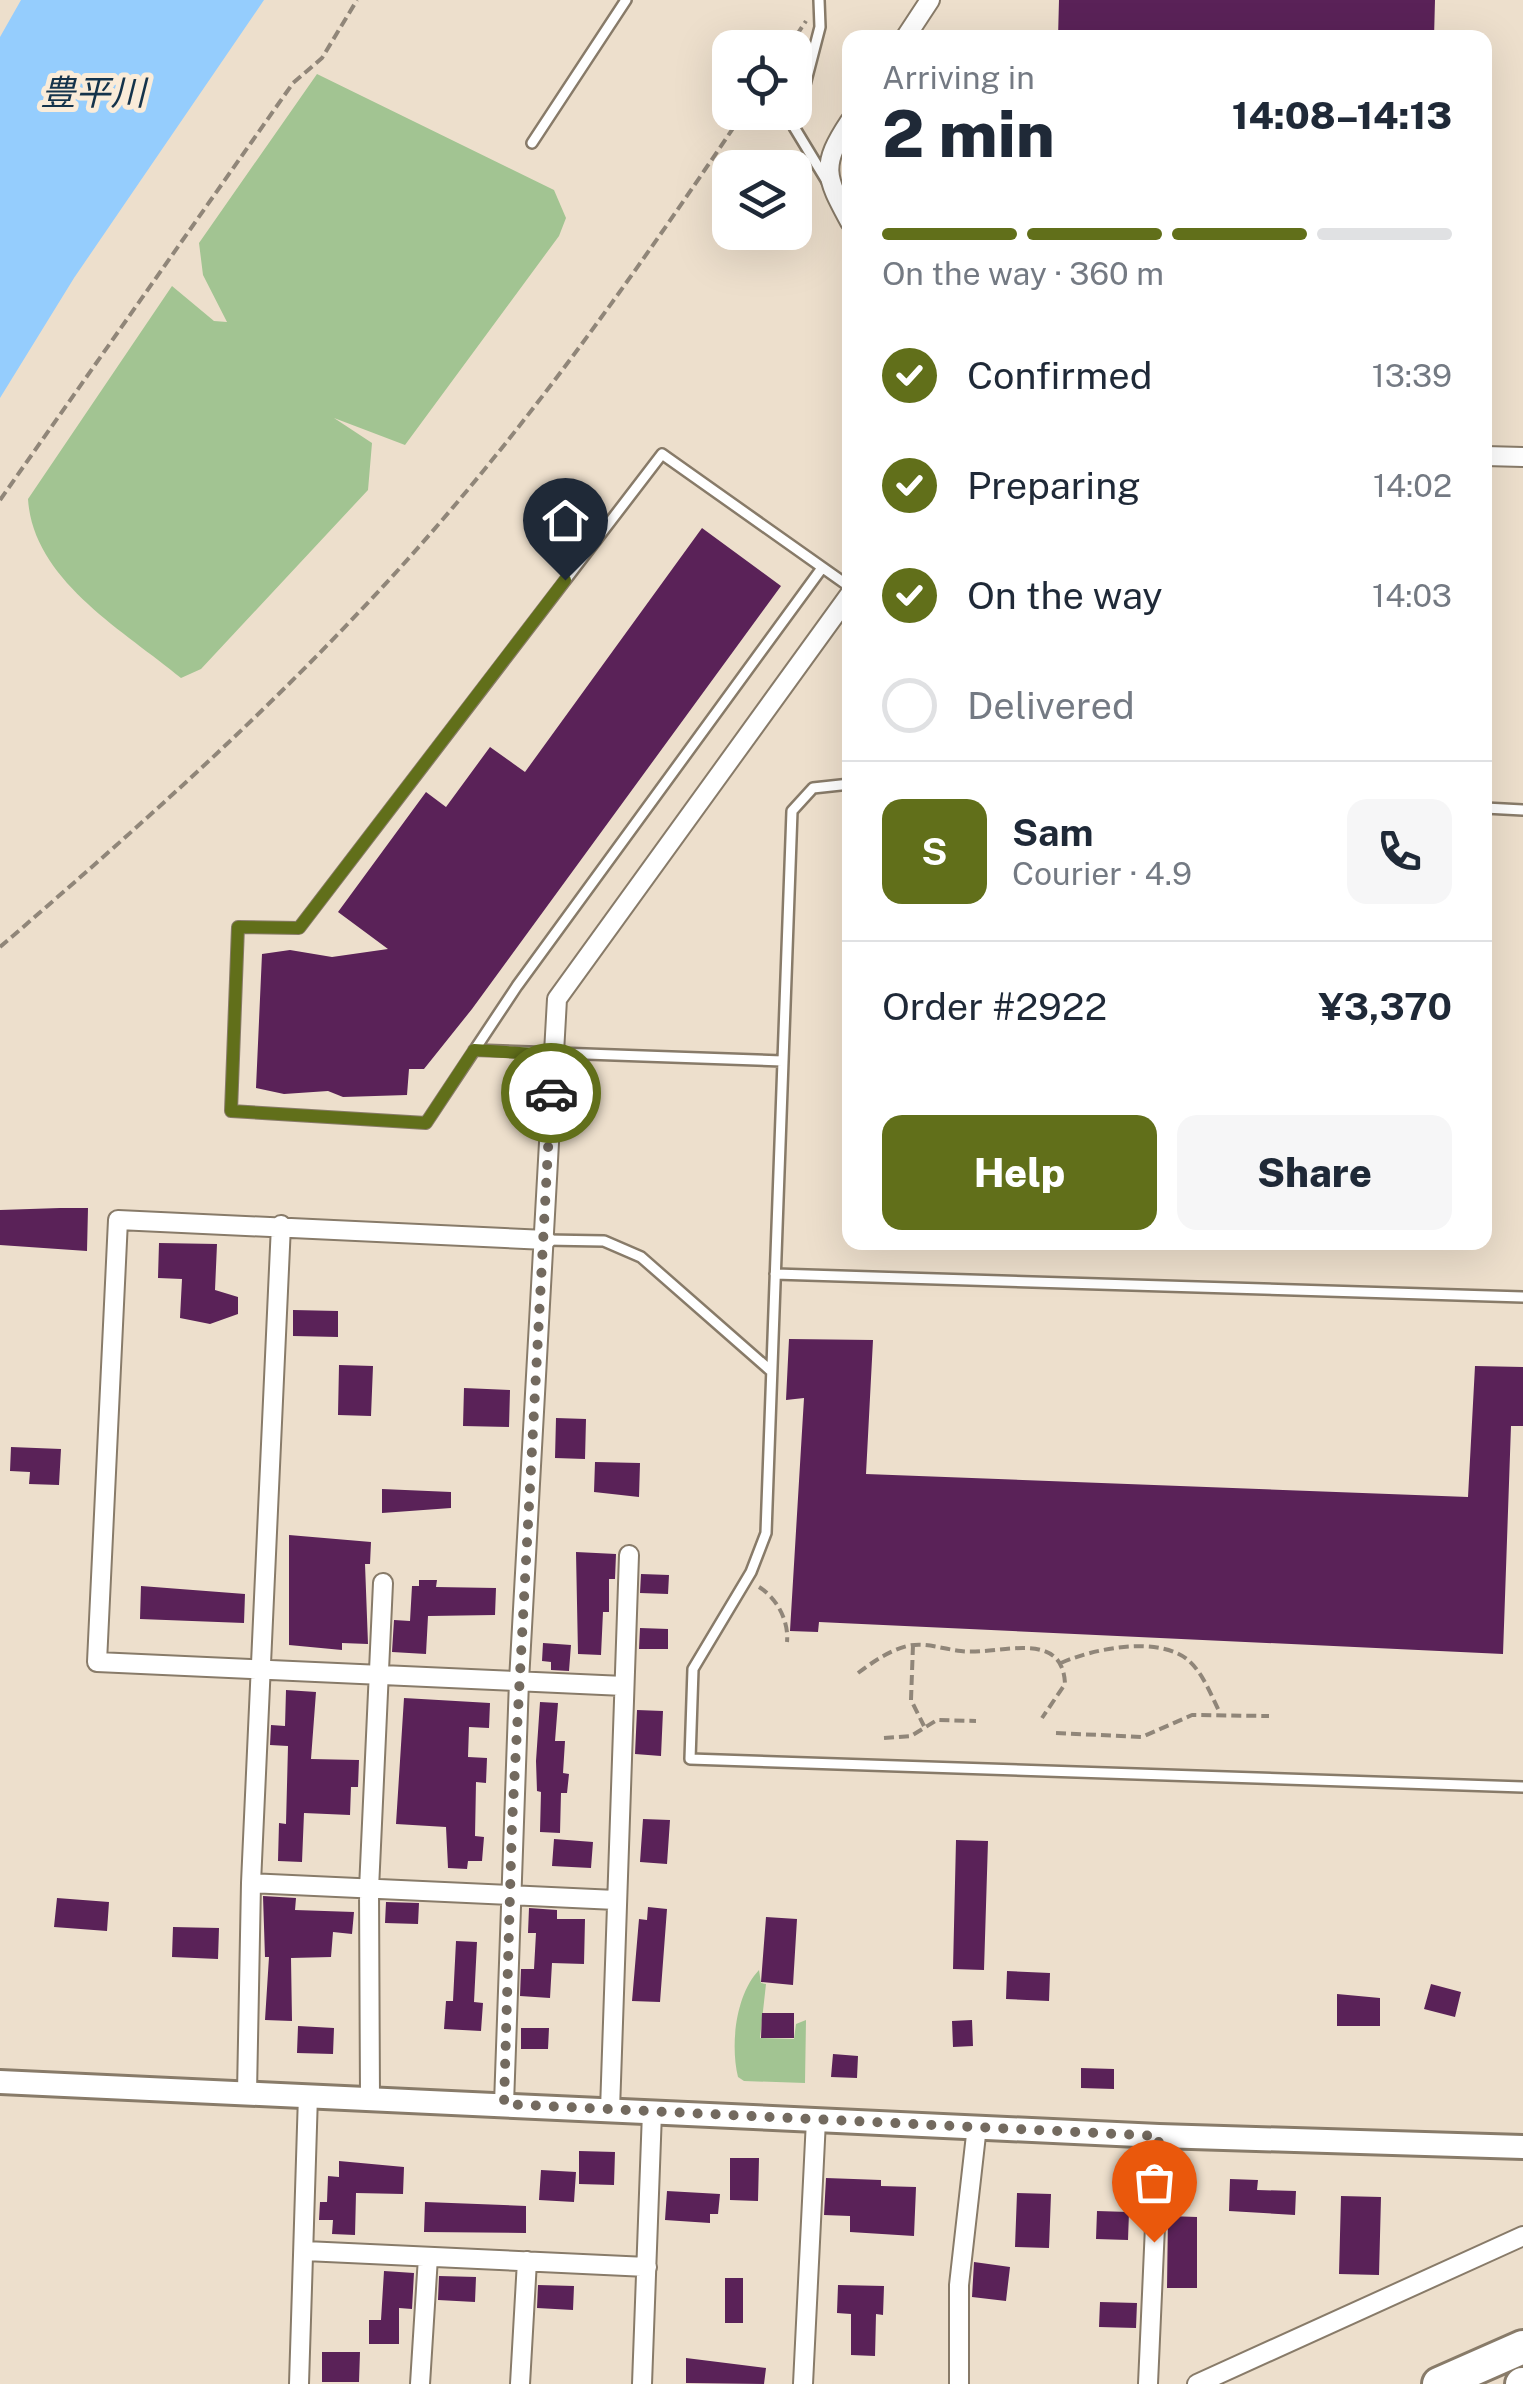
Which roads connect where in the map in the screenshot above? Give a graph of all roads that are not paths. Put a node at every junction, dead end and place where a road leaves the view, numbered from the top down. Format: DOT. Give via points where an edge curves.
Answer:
graph roads {
  1 [pos="626,0"];
  2 [pos="819,0"];
  3 [pos="930,0"];
  4 [pos="911,30"];
  5 [pos="842,136"];
  6 [pos="532,143"];
  7 [pos="830,186"];
  8 [pos="842,208"];
  9 [pos="1492,456"];
  10 [pos="1523,458"];
  11 [pos="822,568"];
  12 [pos="842,584"];
  13 [pos="842,601"];
  14 [pos="842,785"];
  15 [pos="1492,808"];
  16 [pos="1523,810"];
  17 [pos="474,1050"];
  18 [pos="552,1055"];
  19 [pos="782,1061"];
  20 [pos="281,1225"];
  21 [pos="546,1240"];
  22 [pos="775,1274"];
  23 [pos="1523,1297"];
  24 [pos="771,1370"];
  25 [pos="629,1554"];
  26 [pos="383,1582"];
  27 [pos="261,1669"];
  28 [pos="379,1675"];
  29 [pos="519,1682"];
  30 [pos="624,1686"];
  31 [pos="1523,1788"];
  32 [pos="251,1884"];
  33 [pos="369,1889"];
  34 [pos="509,1896"];
  35 [pos="616,1900"];
  36 [pos="0,2082"];
  37 [pos="247,2093"];
  38 [pos="308,2095"];
  39 [pos="370,2097"];
  40 [pos="504,2104"];
  41 [pos="610,2110"];
  42 [pos="652,2112"];
  43 [pos="816,2120"];
  44 [pos="977,2126"];
  45 [pos="1159,2136"];
  46 [pos="1523,2147"];
  47 [pos="1523,2236"];
  48 [pos="305,2252"];
  49 [pos="428,2257"];
  50 [pos="527,2262"];
  51 [pos="646,2268"];
  52 [pos="1523,2347"];
  53 [pos="299,2384"];
  54 [pos="420,2384"];
  55 [pos="520,2384"];
  56 [pos="642,2384"];
  57 [pos="803,2384"];
  58 [pos="958,2384"];
  59 [pos="1148,2384"];
  60 [pos="1197,2384"];
  61 [pos="1439,2384"];
  1 -- 6 [label="lane"];
  2 -- 7 [label="lane" via="820,27 794,127"];
  3 -- 4 [label="street"];
  5 -- 7 [label="street" via="827,164"];
  7 -- 8 [label="street"];
  9 -- 10 [label="street"];
  11 -- 12 [label="lane"];
  11 -- 17 [label="lane"];
  11 -- 17 [label="lane" via="662,454 299,928 238,927 231,1111 426,1123"];
  13 -- 18 [label="street" via="557,999"];
  14 -- 19 [label="lane" via="812,788 792,811"];
  15 -- 16 [label="lane"];
  17 -- 18 [label="lane"];
  18 -- 19 [label="lane"];
  18 -- 21 [label="street"];
  19 -- 22 [label="lane"];
  20 -- 21 [label="street"];
  20 -- 27 [label="street"];
  20 -- 27 [label="street" via="118,1220 97,1662"];
  21 -- 24 [label="lane" via="604,1242 641,1257"];
  21 -- 29 [label="street"];
  22 -- 23 [label="lane"];
  22 -- 24 [label="lane"];
  24 -- 31 [label="lane" via="766,1533 693,1669 690,1759"];
  25 -- 30 [label="street"];
  26 -- 28 [label="street"];
  27 -- 28 [label="street"];
  27 -- 32 [label="street"];
  28 -- 29 [label="street"];
  28 -- 33 [label="street"];
  29 -- 30 [label="street"];
  29 -- 34 [label="street"];
  30 -- 35 [label="street"];
  32 -- 33 [label="street"];
  32 -- 37 [label="street"];
  33 -- 34 [label="street"];
  33 -- 39 [label="street"];
  34 -- 35 [label="street"];
  34 -- 40 [label="street"];
  35 -- 41 [label="street"];
  36 -- 37 [label="street"];
  37 -- 38 [label="street"];
  38 -- 39 [label="street"];
  38 -- 48 [label="street"];
  39 -- 40 [label="street"];
  40 -- 41 [label="street"];
  41 -- 42 [label="street"];
  42 -- 43 [label="street"];
  42 -- 51 [label="street"];
  43 -- 44 [label="street"];
  43 -- 57 [label="street"];
  44 -- 45 [label="street"];
  44 -- 58 [label="street" via="958,2285"];
  45 -- 46 [label="street"];
  45 -- 59 [label="street"];
  47 -- 60 [label="street"];
  48 -- 49 [label="street"];
  48 -- 53 [label="street"];
  49 -- 50 [label="street"];
  49 -- 54 [label="street"];
  50 -- 51 [label="street"];
  50 -- 55 [label="street"];
  51 -- 56 [label="street"];
  52 -- 61 [label="highway"];
}
